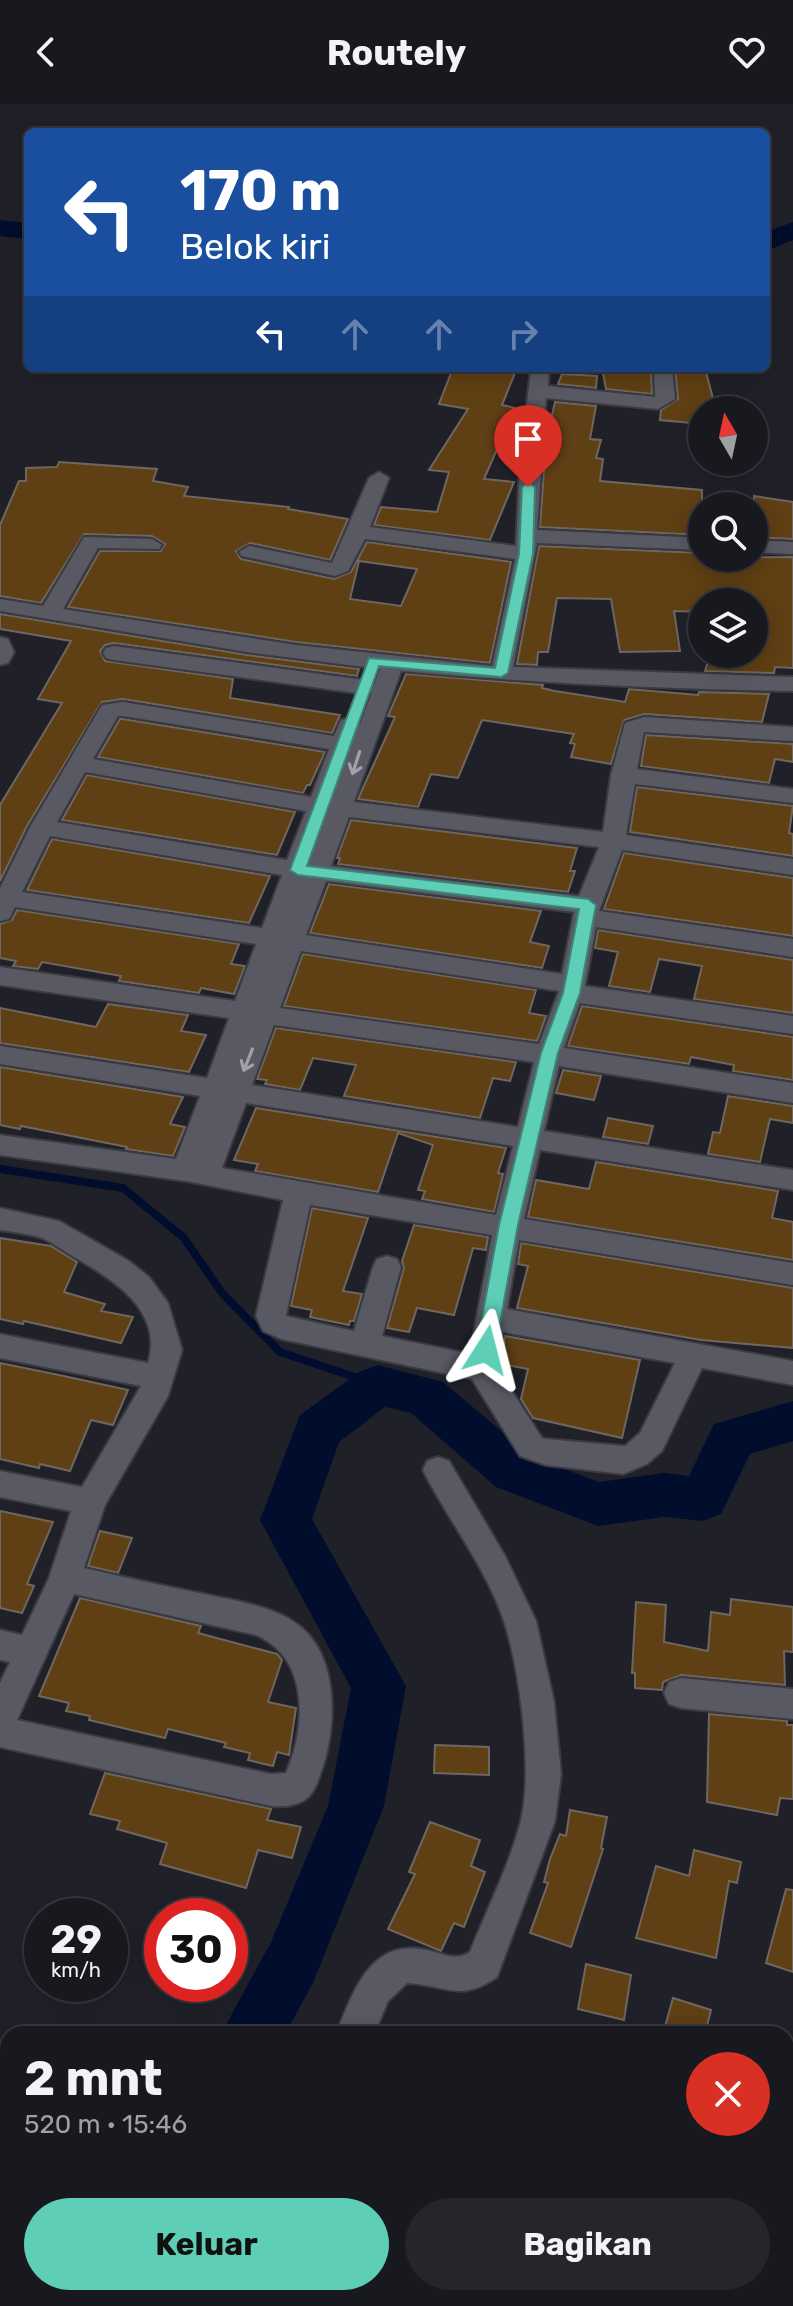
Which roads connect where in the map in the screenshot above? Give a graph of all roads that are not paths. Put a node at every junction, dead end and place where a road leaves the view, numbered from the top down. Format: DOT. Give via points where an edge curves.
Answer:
graph roads {
  1 [pos="539,372"];
  2 [pos="663,372"];
  3 [pos="537,391"];
  4 [pos="379,478"];
  5 [pos="358,532"];
  6 [pos="688,544"];
  7 [pos="152,545"];
  8 [pos="526,545"];
  9 [pos="768,547"];
  10 [pos="793,548"];
  11 [pos="249,552"];
  12 [pos="0,605"];
  13 [pos="50,613"];
  14 [pos="0,644"];
  15 [pos="114,653"];
  16 [pos="0,658"];
  17 [pos="383,662"];
  18 [pos="501,673"];
  19 [pos="793,684"];
  20 [pos="364,687"];
  21 [pos="793,734"];
  22 [pos="342,744"];
  23 [pos="78,764"];
  24 [pos="623,775"];
  25 [pos="793,796"];
  26 [pos="331,806"];
  27 [pos="42,827"];
  28 [pos="613,841"];
  29 [pos="793,867"];
  30 [pos="308,871"];
  31 [pos="4,905"];
  32 [pos="588,911"];
  33 [pos="280,938"];
  34 [pos="793,948"];
  35 [pos="0,976"];
  36 [pos="572,989"];
  37 [pos="253,1014"];
  38 [pos="793,1025"];
  39 [pos="549,1053"];
  40 [pos="0,1055"];
  41 [pos="224,1091"];
  42 [pos="793,1093"];
  43 [pos="530,1136"];
  44 [pos="0,1145"];
  45 [pos="196,1173"];
  46 [pos="793,1180"];
  47 [pos="299,1193"];
  48 [pos="0,1219"];
  49 [pos="508,1225"];
  50 [pos="387,1267"];
  51 [pos="793,1274"];
  52 [pos="491,1318"];
  53 [pos="365,1344"];
  54 [pos="0,1346"];
  55 [pos="693,1356"];
  56 [pos="482,1369"];
  57 [pos="793,1373"];
  58 [pos="159,1377"];
  59 [pos="438,1470"];
  60 [pos="0,1484"];
  61 [pos="90,1502"];
  62 [pos="65,1578"];
  63 [pos="0,1645"];
  64 [pos="33,1652"];
  65 [pos="681,1693"];
  66 [pos="793,1704"];
  67 [pos="0,1720"];
  68 [pos="0,1732"];
  69 [pos="359,2026"];
  1 -- 3 [label="street"];
  2 -- 3 [label="street" via="665,399 658,403"];
  3 -- 8 [label="street"];
  4 -- 5 [label="street"];
  5 -- 8 [label="street"];
  5 -- 11 [label="street" via="335,570"];
  6 -- 8 [label="street"];
  7 -- 13 [label="street" via="91,541"];
  8 -- 18 [label="street"];
  9 -- 10 [label="street"];
  12 -- 13 [label="street"];
  13 -- 17 [label="street"];
  14 -- 16 [label="street"];
  15 -- 20 [label="street"];
  17 -- 18 [label="street"];
  17 -- 20 [label="street"];
  17 -- 26 [label="street, one-way"];
  18 -- 19 [label="street"];
  20 -- 22 [label="street"];
  21 -- 24 [label="street" via="644,724 633,728"];
  22 -- 23 [label="street" via="118,708 106,713"];
  22 -- 26 [label="street"];
  23 -- 26 [label="street"];
  23 -- 27 [label="street"];
  24 -- 25 [label="street"];
  24 -- 28 [label="street"];
  26 -- 28 [label="street"];
  26 -- 30 [label="street"];
  27 -- 30 [label="street"];
  27 -- 31 [label="street"];
  28 -- 29 [label="street"];
  28 -- 32 [label="street"];
  30 -- 32 [label="street"];
  30 -- 33 [label="street"];
  31 -- 33 [label="street"];
  32 -- 34 [label="street"];
  32 -- 36 [label="street"];
  33 -- 36 [label="street"];
  33 -- 37 [label="street"];
  35 -- 37 [label="street"];
  36 -- 38 [label="street"];
  36 -- 39 [label="street"];
  37 -- 39 [label="street"];
  37 -- 41 [label="street"];
  39 -- 42 [label="street"];
  39 -- 43 [label="street"];
  40 -- 41 [label="street"];
  41 -- 43 [label="street"];
  41 -- 45 [label="street"];
  43 -- 46 [label="street"];
  43 -- 49 [label="street"];
  44 -- 45 [label="street"];
  45 -- 47 [label="street"];
  47 -- 49 [label="street"];
  47 -- 53 [label="street" via="273,1323"];
  48 -- 58 [label="street" via="49,1229 139,1285 158,1311 167,1350"];
  49 -- 51 [label="street"];
  49 -- 52 [label="street"];
  50 -- 53 [label="street"];
  52 -- 55 [label="street"];
  52 -- 56 [label="street"];
  53 -- 56 [label="street"];
  54 -- 58 [label="street"];
  55 -- 56 [label="street" via="651,1442 623,1461 531,1447"];
  55 -- 57 [label="street"];
  58 -- 61 [label="street"];
  59 -- 69 [label="street" via="520,1621 537,1702 544,1774 538,1821 484,1964 459,1977 413,1962 394,1968 377,1986"];
  60 -- 61 [label="street"];
  61 -- 62 [label="street"];
  62 -- 64 [label="street"];
  62 -- 68 [label="street" via="280,1629 296,1643 314,1689 314,1750 297,1786 271,1790"];
  63 -- 64 [label="street"];
  64 -- 67 [label="street"];
  65 -- 66 [label="street"];
}
